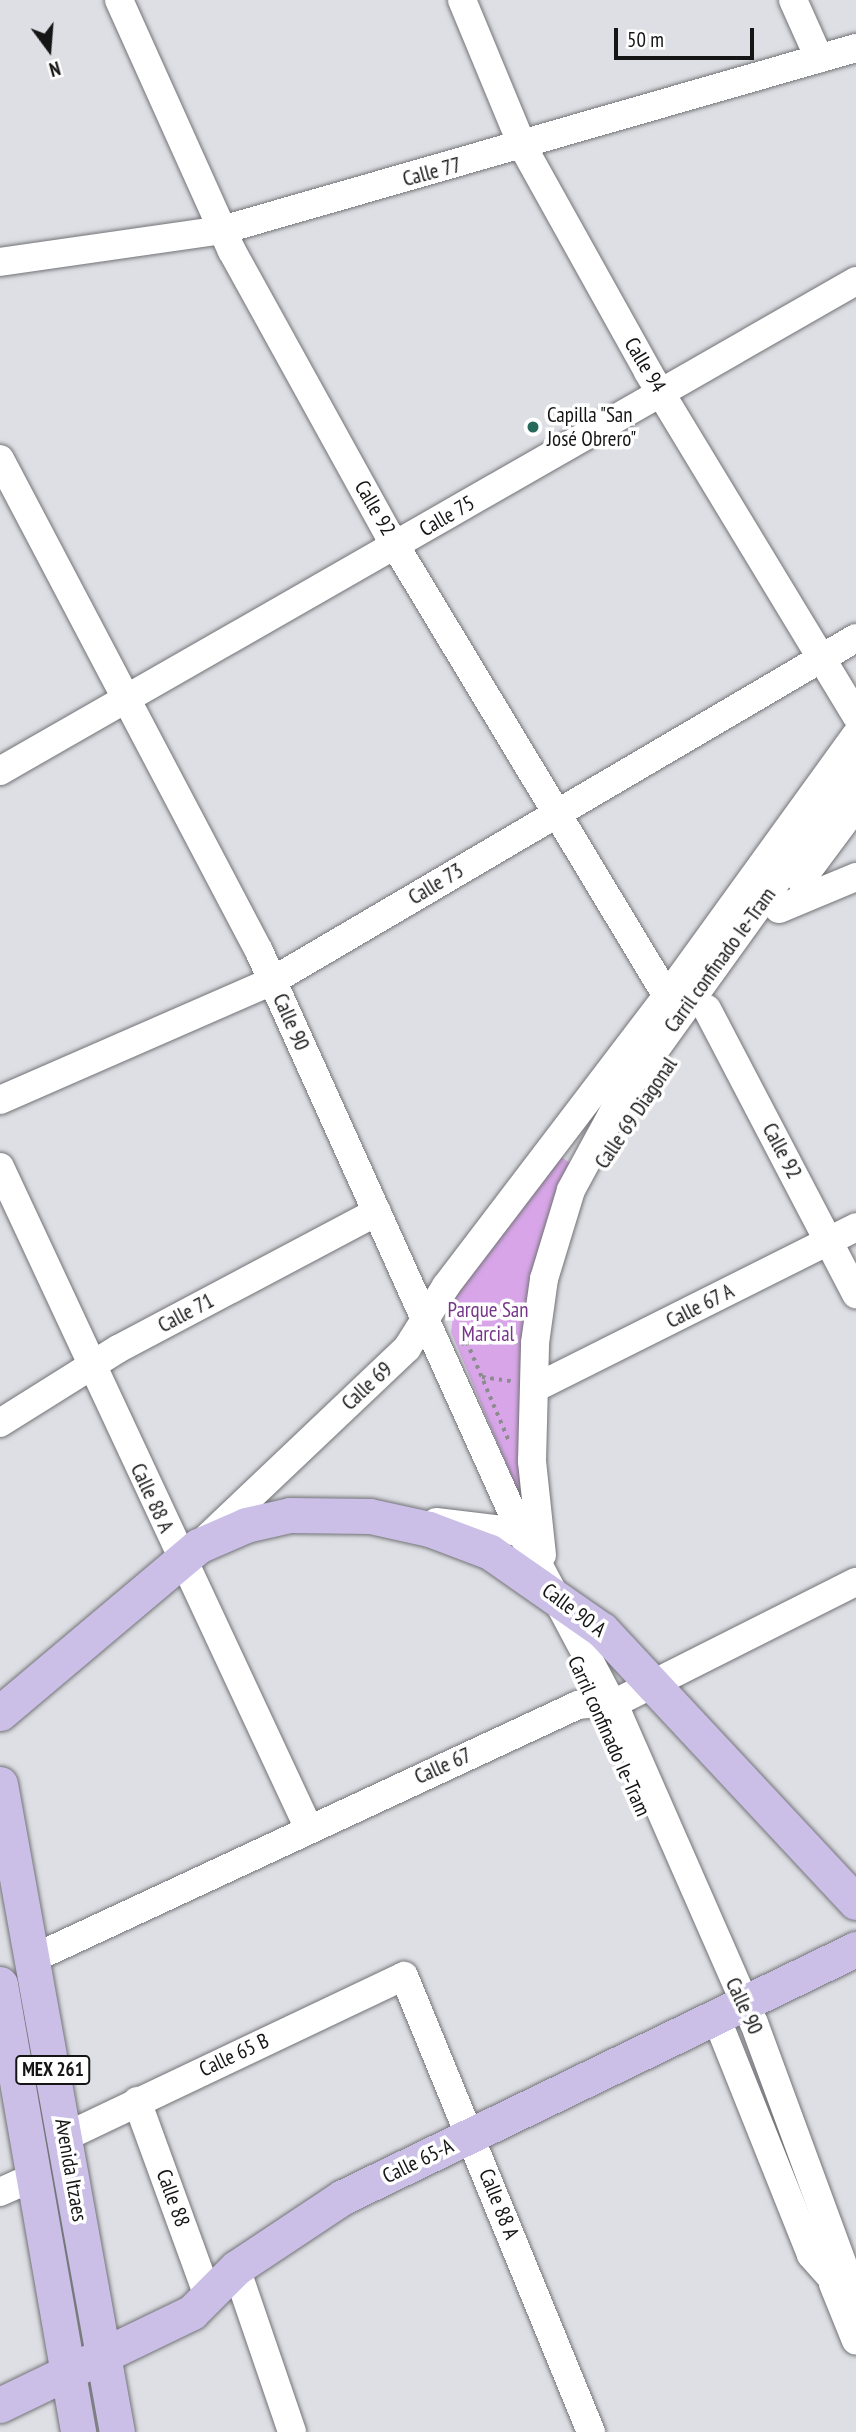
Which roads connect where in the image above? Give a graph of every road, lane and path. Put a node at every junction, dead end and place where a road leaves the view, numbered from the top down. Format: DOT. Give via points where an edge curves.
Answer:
graph roads {
  1 [pos="119,0"];
  2 [pos="462,0"];
  3 [pos="793,0"];
  4 [pos="856,48"];
  5 [pos="819,58"];
  6 [pos="523,147"];
  7 [pos="222,230"];
  8 [pos="0,262"];
  9 [pos="856,281"];
  10 [pos="661,393"];
  11 [pos="0,459"];
  12 [pos="9,497"];
  13 [pos="396,545"];
  14 [pos="856,638"];
  15 [pos="821,658"];
  16 [pos="126,700"];
  17 [pos="856,716"];
  18 [pos="856,735"];
  19 [pos="856,770"];
  20 [pos="0,771"];
  21 [pos="856,806"];
  22 [pos="553,814"];
  23 [pos="856,877"];
  24 [pos="779,909"];
  25 [pos="272,981"];
  26 [pos="667,996"];
  27 [pos="707,1009"];
  28 [pos="0,1100"];
  29 [pos="0,1167"];
  30 [pos="377,1212"];
  31 [pos="856,1227"];
  32 [pos="828,1241"];
  33 [pos="856,1294"];
  34 [pos="424,1318"];
  35 [pos="467,1342"];
  36 [pos="94,1364"];
  37 [pos="513,1372"];
  38 [pos="482,1377"];
  39 [pos="513,1381"];
  40 [pos="543,1384"];
  41 [pos="514,1393"];
  42 [pos="0,1423"];
  43 [pos="515,1440"];
  44 [pos="370,1516"];
  45 [pos="521,1532"];
  46 [pos="190,1553"];
  47 [pos="856,1583"];
  48 [pos="550,1587"];
  49 [pos="655,1684"];
  50 [pos="612,1705"];
  51 [pos="0,1713"];
  52 [pos="0,1784"];
  53 [pos="308,1827"];
  54 [pos="856,1902"];
  55 [pos="856,1949"];
  56 [pos="32,1959"];
  57 [pos="404,1976"];
  58 [pos="0,1984"];
  59 [pos="729,2010"];
  60 [pos="137,2101"];
  61 [pos="470,2135"];
  62 [pos="65,2137"];
  63 [pos="33,2177"];
  64 [pos="0,2192"];
  65 [pos="236,2268"];
  66 [pos="208,2296"];
  67 [pos="856,2300"];
  68 [pos="856,2341"];
  69 [pos="103,2356"];
  70 [pos="67,2374"];
  71 [pos="0,2405"];
  72 [pos="78,2432"];
  73 [pos="117,2432"];
  74 [pos="292,2432"];
  75 [pos="591,2432"];
  1 -- 7 [label="street, Calle 92"];
  2 -- 6 [label="street, Calle 94"];
  3 -- 5 [label="street"];
  4 -- 5 [label="street, Calle 77"];
  5 -- 6 [label="street, Calle 77"];
  6 -- 7 [label="street, Calle 77"];
  6 -- 10 [label="street, Calle 94"];
  7 -- 8 [label="street, Calle 77"];
  7 -- 13 [label="street, Calle 92"];
  9 -- 10 [label="street, Calle 75"];
  10 -- 13 [label="street, Calle 75"];
  10 -- 15 [label="street, Calle 94"];
  11 -- 12 [label="street, Calle 90"];
  12 -- 16 [label="street, Calle 90"];
  13 -- 16 [label="street, Calle 75"];
  13 -- 22 [label="street, Calle 92"];
  14 -- 15 [label="street, Calle 73"];
  15 -- 17 [label="street, Calle 94"];
  15 -- 22 [label="street, Calle 73"];
  16 -- 20 [label="street, Calle 75"];
  16 -- 25 [label="street, Calle 90"];
  18 -- 26 [label="street, Calle 69"];
  19 -- 48 [label="street, Carril confinado Ie-Tram" via="616,1105 570,1190 544,1279 531,1399 538,1538"];
  21 -- 24 [label="street, Calle 69 Diagonal"];
  22 -- 25 [label="street, Calle 73"];
  22 -- 26 [label="street, Calle 92"];
  23 -- 24 [label="street"];
  24 -- 27 [label="street, Calle 69 Diagonal"];
  25 -- 28 [label="street, Calle 73"];
  25 -- 30 [label="street, Calle 90"];
  26 -- 34 [label="street, Calle 69"];
  27 -- 32 [label="street, Calle 92"];
  27 -- 40 [label="street, Calle 69 Diagonal" via="617,1134 589,1187 563,1262 545,1347"];
  29 -- 36 [label="street, Calle 88 A"];
  30 -- 34 [label="street, Calle 90"];
  30 -- 36 [label="street, Calle 71"];
  31 -- 32 [label="street, Calle 67 A"];
  32 -- 33 [label="street, Calle 92"];
  32 -- 40 [label="street, Calle 67 A"];
  34 -- 45 [label="street, Calle 90"];
  34 -- 46 [label="street, Calle 69" via="407,1348"];
  35 -- 38 [label="path"];
  36 -- 42 [label="street, Calle 71"];
  36 -- 46 [label="street, Calle 88 A"];
  37 -- 39 [label="path"];
  38 -- 39 [label="path"];
  38 -- 43 [label="path" via="509,1441"];
  39 -- 41 [label="path"];
  40 -- 48 [label="street, Calle 69 Diagonal"];
  44 -- 45 [label="street"];
  44 -- 46 [label="main road, Calle 90 A" via="290,1515 236,1529"];
  44 -- 48 [label="main road, Calle 90 A" via="429,1529 490,1552"];
  45 -- 48 [label="street, Calle 90"];
  46 -- 51 [label="main road, Calle 69"];
  46 -- 53 [label="street, Calle 88 A"];
  47 -- 49 [label="street, Calle 67"];
  48 -- 49 [label="main road, Calle 90 A" via="629,1655"];
  48 -- 50 [label="street, Carril confinado Ie-Tram"];
  49 -- 50 [label="street, Calle 67"];
  49 -- 54 [label="main road, Calle 90 A"];
  50 -- 53 [label="street, Calle 67" via="578,1705"];
  50 -- 59 [label="street, Calle 90"];
  52 -- 56 [label="main road, Avenida Itzaes / MEX 261"];
  53 -- 56 [label="street, Calle 67"];
  55 -- 59 [label="main road, Calle 65-A"];
  56 -- 62 [label="main road, Avenida Itzaes / MEX 261"];
  57 -- 60 [label="street, Calle 65 B"];
  57 -- 61 [label="street, Calle 88 A"];
  58 -- 63 [label="main road, Avenida Itzaes / MEX 261"];
  59 -- 61 [label="main road, Calle 65-A"];
  59 -- 67 [label="street, Calle 90"];
  59 -- 68 [label="street"];
  60 -- 62 [label="street, Calle 65 B"];
  60 -- 66 [label="street, Calle 88"];
  61 -- 65 [label="main road, Calle 65-A" via="343,2197"];
  61 -- 75 [label="street, Calle 88 A"];
  62 -- 69 [label="main road, Avenida Itzaes / MEX 261"];
  63 -- 64 [label="street"];
  63 -- 70 [label="main road, Avenida Itzaes / MEX 261"];
  65 -- 66 [label="main road, Calle 65-A"];
  65 -- 74 [label="street"];
  66 -- 69 [label="main road, Calle 65-A" via="192,2312"];
  69 -- 70 [label="main road, Calle 65-A"];
  69 -- 73 [label="main road, Avenida Itzaes / MEX 261"];
  70 -- 71 [label="main road, Calle 65-A"];
  70 -- 72 [label="main road, Avenida Itzaes / MEX 261"];
}
